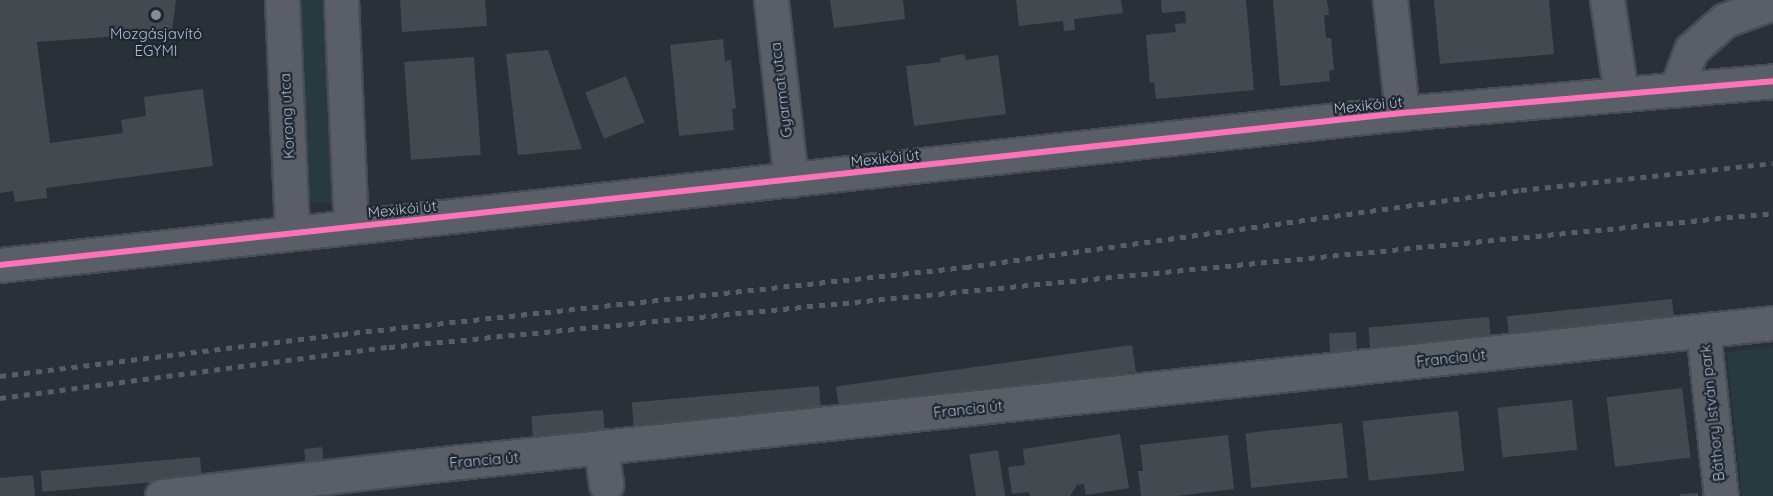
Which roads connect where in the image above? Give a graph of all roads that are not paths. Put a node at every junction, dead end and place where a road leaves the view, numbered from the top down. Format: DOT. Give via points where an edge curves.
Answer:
graph roads {
  1 [pos="282,0"];
  2 [pos="341,0"];
  3 [pos="771,0"];
  4 [pos="1390,0"];
  5 [pos="1607,0"];
  6 [pos="1773,3"];
  7 [pos="1773,81"];
  8 [pos="1676,90"];
  9 [pos="1621,94"];
  10 [pos="1402,113"];
  11 [pos="791,180"];
  12 [pos="351,227"];
  13 [pos="292,233"];
  14 [pos="0,265"];
  15 [pos="1773,323"];
  16 [pos="1703,331"];
  17 [pos="601,448"];
  18 [pos="606,485"];
  19 [pos="349,486"];
  20 [pos="162,496"];
  21 [pos="1721,496"];
  1 -- 13 [label="street, Korong utca"];
  2 -- 12 [label="street"];
  3 -- 11 [label="street, Gyarmat utca"];
  4 -- 10 [label="street"];
  5 -- 9 [label="street"];
  6 -- 8 [label="street" via="1725,20 1691,50"];
  7 -- 8 [label="street, Mexikói út"];
  8 -- 9 [label="street, Mexikói út"];
  9 -- 10 [label="street, Mexikói út"];
  10 -- 11 [label="street, Mexikói út"];
  11 -- 12 [label="street, Mexikói út"];
  12 -- 13 [label="street, Mexikói út"];
  13 -- 14 [label="street, Mexikói út"];
  15 -- 16 [label="street, Francia út"];
  16 -- 17 [label="street, Francia út"];
  16 -- 21 [label="street, Báthory István park"];
  17 -- 18 [label="street"];
  17 -- 19 [label="street, Francia út"];
  19 -- 20 [label="street, Francia út"];
}
